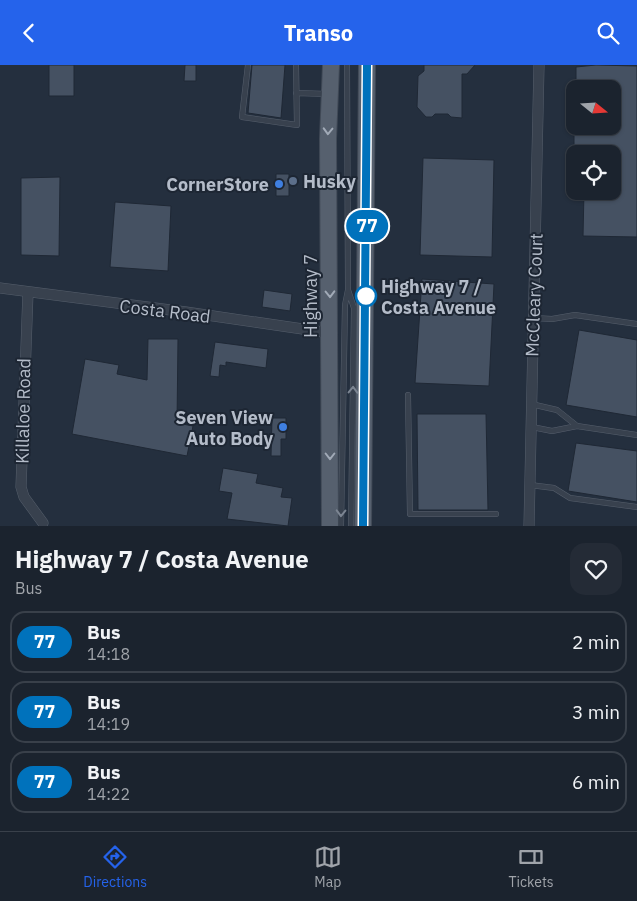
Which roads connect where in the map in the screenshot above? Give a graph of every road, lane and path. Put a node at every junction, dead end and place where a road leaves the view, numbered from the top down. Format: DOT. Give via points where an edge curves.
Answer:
graph roads {
  1 [pos="248,65"];
  2 [pos="296,65"];
  3 [pos="331,65"];
  4 [pos="347,65"];
  5 [pos="367,65"];
  6 [pos="539,65"];
  7 [pos="296,93"];
  8 [pos="330,94"];
  9 [pos="0,288"];
  10 [pos="348,290"];
  11 [pos="28,292"];
  12 [pos="533,318"];
  13 [pos="637,324"];
  14 [pos="330,333"];
  15 [pos="408,395"];
  16 [pos="531,404"];
  17 [pos="577,426"];
  18 [pos="531,427"];
  19 [pos="637,435"];
  20 [pos="530,485"];
  21 [pos="637,507"];
  22 [pos="496,514"];
  23 [pos="43,523"];
  24 [pos="330,526"];
  25 [pos="341,526"];
  26 [pos="351,526"];
  27 [pos="363,526"];
  28 [pos="529,526"];
  1 -- 7 [label="lane" via="242,117 297,125"];
  2 -- 7 [label="lane"];
  3 -- 8 [label="main road, Highway 7"];
  4 -- 10 [label="lane"];
  5 -- 27 [label="main road"];
  6 -- 12 [label="street, McCleary Court"];
  7 -- 8 [label="lane"];
  8 -- 14 [label="main road, Highway 7, one-way"];
  9 -- 11 [label="street, Costa Road"];
  10 -- 25 [label="lane, one-way" via="345,305"];
  26 -- 10 [label="lane, one-way" via="354,308"];
  11 -- 14 [label="street, Costa Road"];
  11 -- 23 [label="street, Killaloe Road" via="21,487 24,497"];
  12 -- 13 [label="lane" via="575,315"];
  12 -- 16 [label="street, McCleary Court"];
  14 -- 24 [label="main road, Highway 7, one-way"];
  15 -- 22 [label="lane" via="410,514"];
  16 -- 17 [label="lane" via="557,410"];
  16 -- 18 [label="street, McCleary Court"];
  17 -- 18 [label="lane" via="552,431"];
  17 -- 19 [label="lane"];
  18 -- 20 [label="street, McCleary Court"];
  20 -- 21 [label="lane" via="554,488 570,498"];
  20 -- 28 [label="street, McCleary Court"];
}
